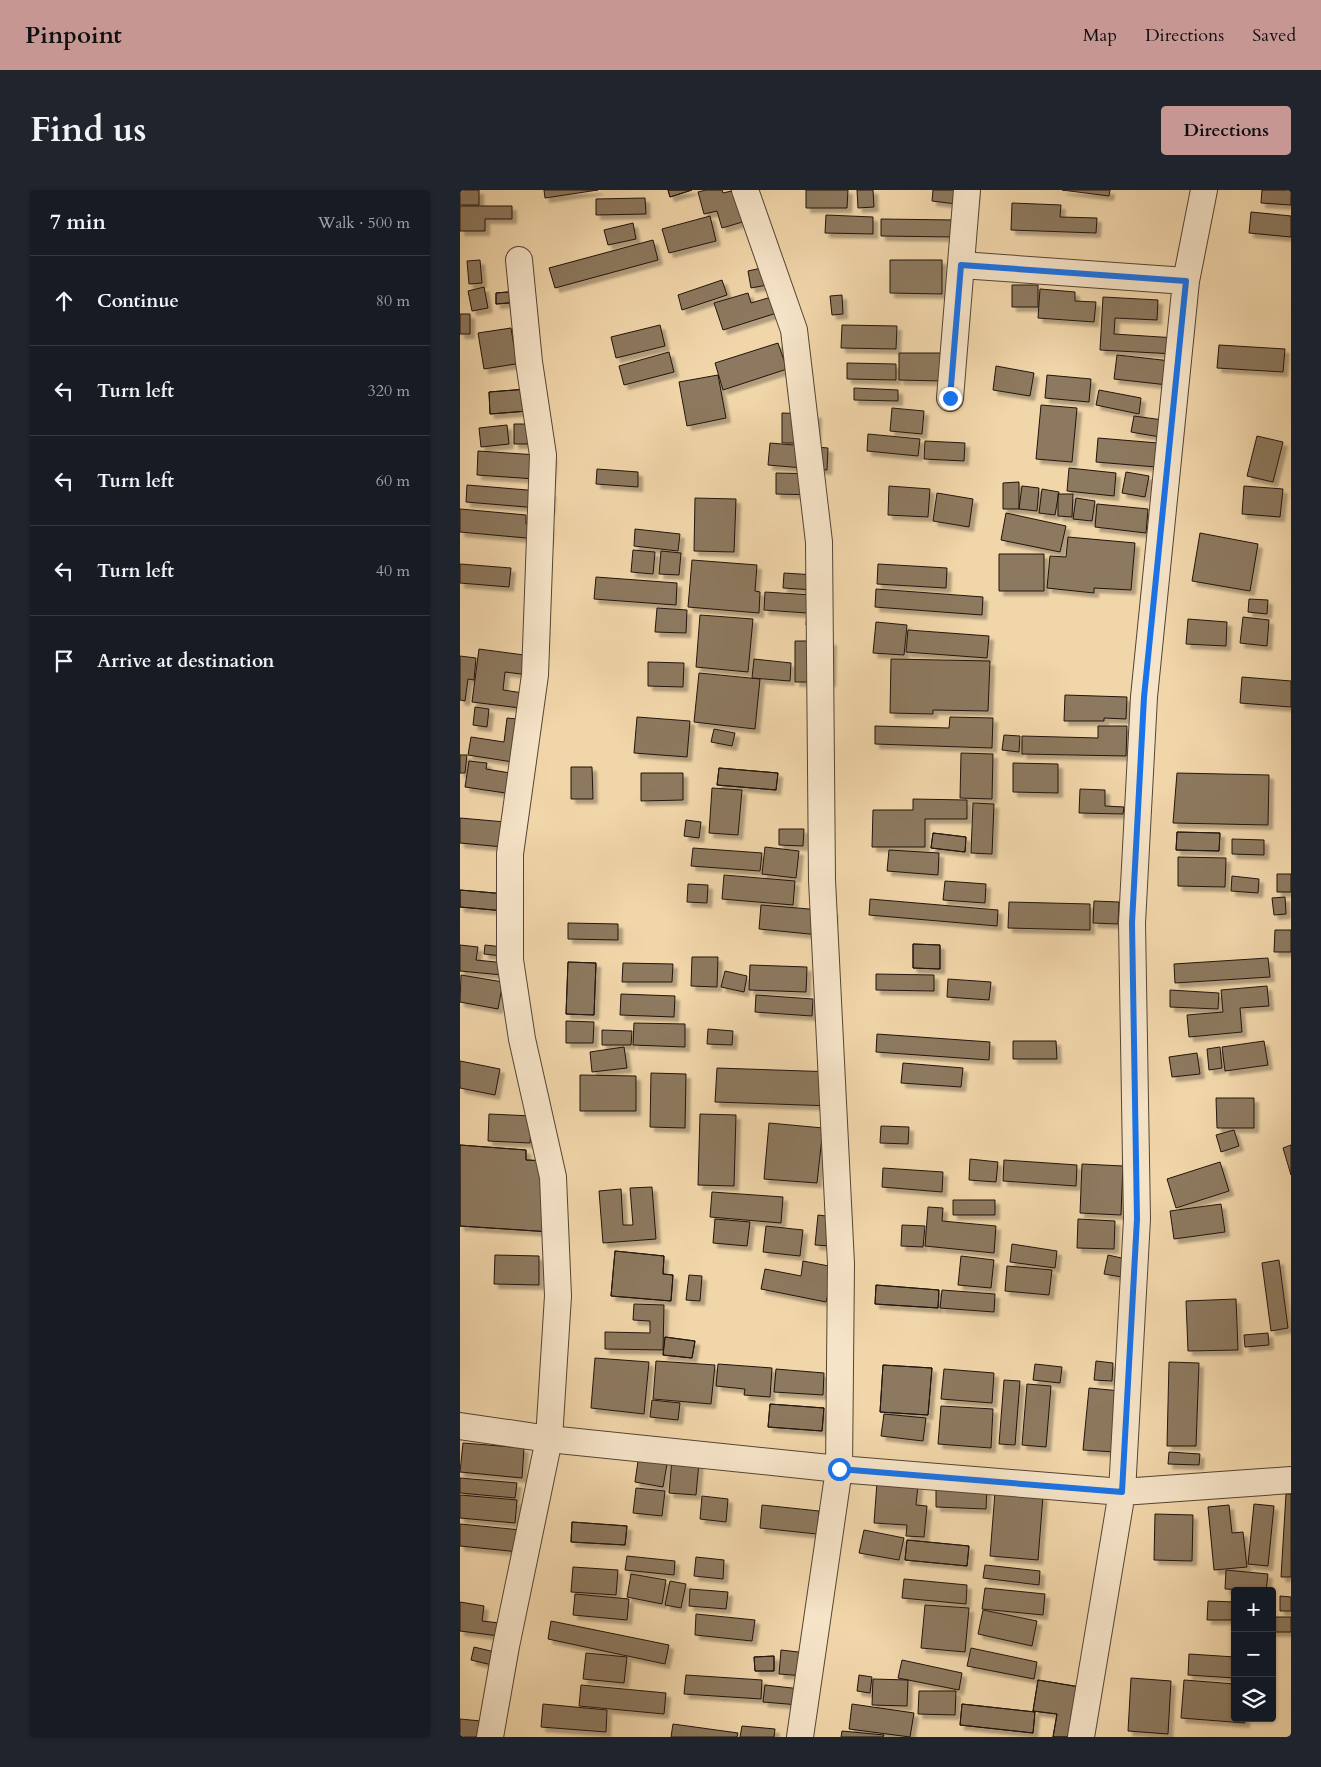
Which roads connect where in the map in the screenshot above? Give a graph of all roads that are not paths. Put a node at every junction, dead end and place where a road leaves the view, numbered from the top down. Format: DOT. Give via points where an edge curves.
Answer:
graph roads {
  1 [pos="745,190"];
  2 [pos="967,190"];
  3 [pos="1204,190"];
  4 [pos="519,260"];
  5 [pos="961,265"];
  6 [pos="1186,281"];
  7 [pos="950,398"];
  8 [pos="460,1426"];
  9 [pos="549,1439"];
  10 [pos="839,1469"];
  11 [pos="1291,1480"];
  12 [pos="1122,1492"];
  13 [pos="490,1737"];
  14 [pos="800,1737"];
  15 [pos="1081,1737"];
  1 -- 10 [label="street" via="794,330 819,542 822,880 841,1264"];
  2 -- 5 [label="street"];
  3 -- 6 [label="street"];
  4 -- 9 [label="street" via="529,362 543,455 535,675 510,854 510,960 522,1039 553,1177 558,1296"];
  5 -- 6 [label="street"];
  5 -- 7 [label="street"];
  6 -- 12 [label="street" via="1144,697 1134,884 1137,1219"];
  8 -- 9 [label="street"];
  9 -- 10 [label="street"];
  9 -- 13 [label="street"];
  10 -- 12 [label="street"];
  10 -- 14 [label="street"];
  11 -- 12 [label="street"];
  12 -- 15 [label="street"];
}
